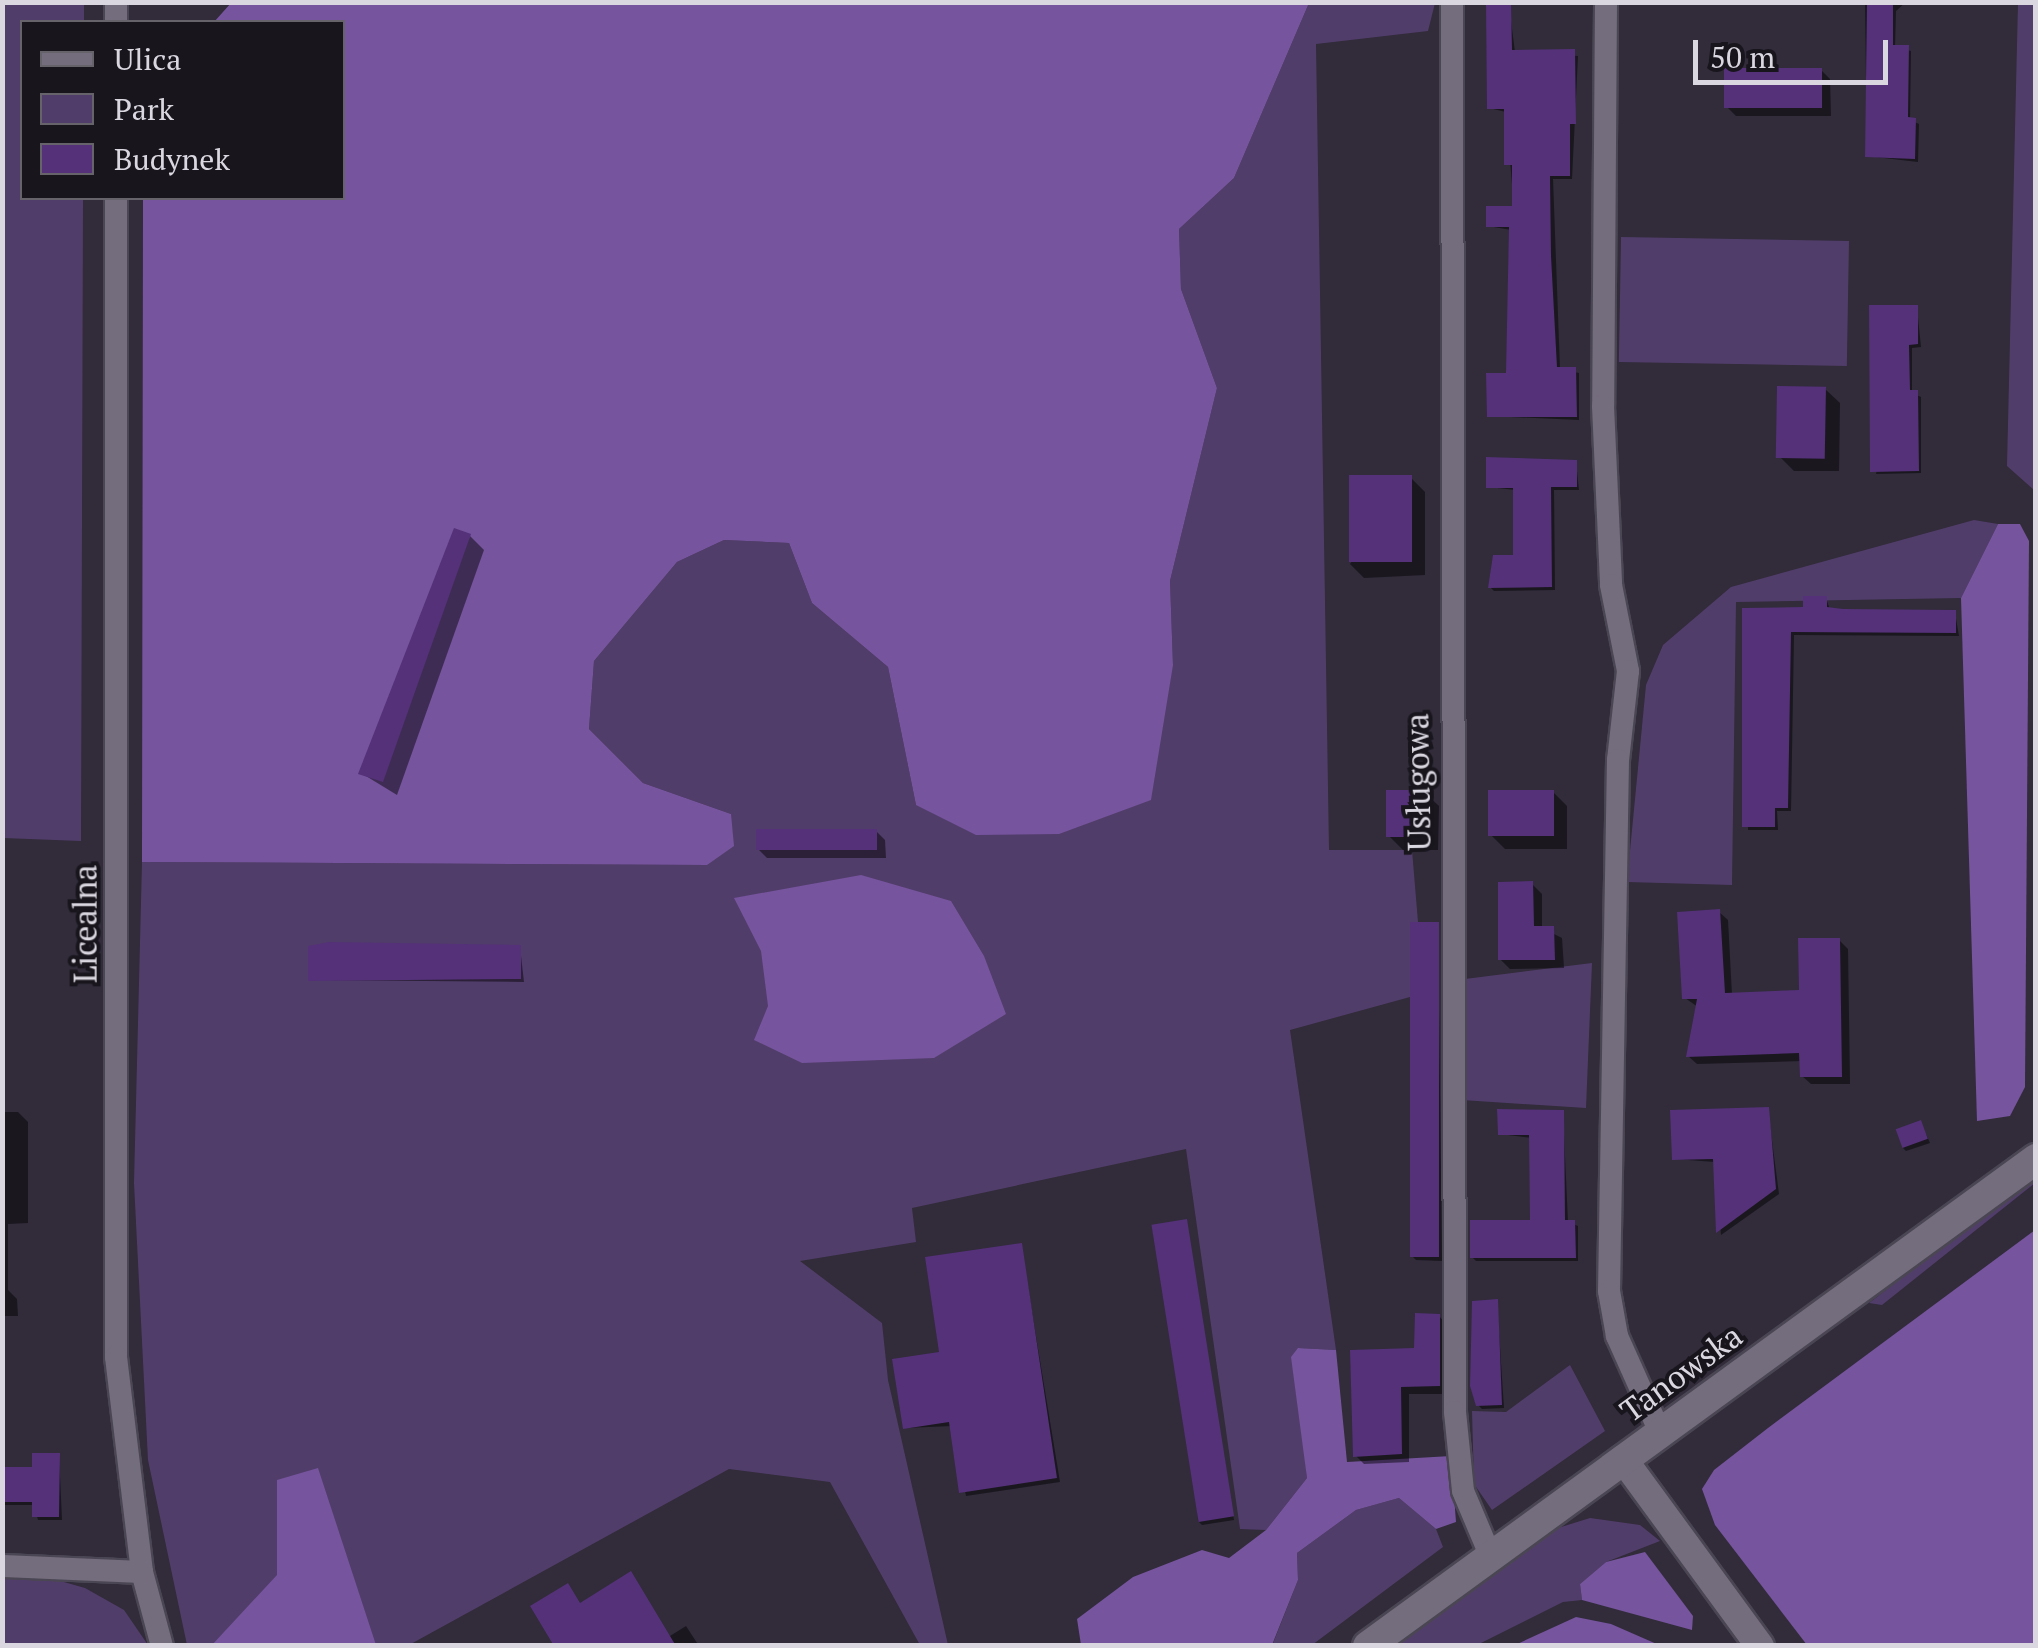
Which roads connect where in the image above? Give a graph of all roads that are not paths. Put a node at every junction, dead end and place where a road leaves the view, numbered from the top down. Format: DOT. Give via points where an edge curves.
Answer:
graph roads {
  1 [pos="1452,2"];
  2 [pos="1606,2"];
  3 [pos="116,200"];
  4 [pos="2036,1159"];
  5 [pos="1660,1432"];
  6 [pos="1623,1459"];
  7 [pos="1490,1556"];
  8 [pos="2,1566"];
  9 [pos="142,1572"];
  10 [pos="162,1646"];
  11 [pos="1368,1646"];
  12 [pos="1760,1646"];
  1 -- 7 [label="street, Usługowa" via="1455,1394 1463,1491"];
  2 -- 5 [label="street" via="1603,406 1611,585 1628,671 1618,760 1608,1291 1617,1336"];
  3 -- 9 [label="street, Licealna" via="116,1357"];
  4 -- 5 [label="main road, Tanowska"];
  5 -- 6 [label="main road, Tanowska"];
  6 -- 7 [label="main road, Tanowska"];
  6 -- 12 [label="street"];
  7 -- 11 [label="main road, Tanowska"];
  8 -- 9 [label="street"];
  9 -- 10 [label="street, Licealna"];
}
